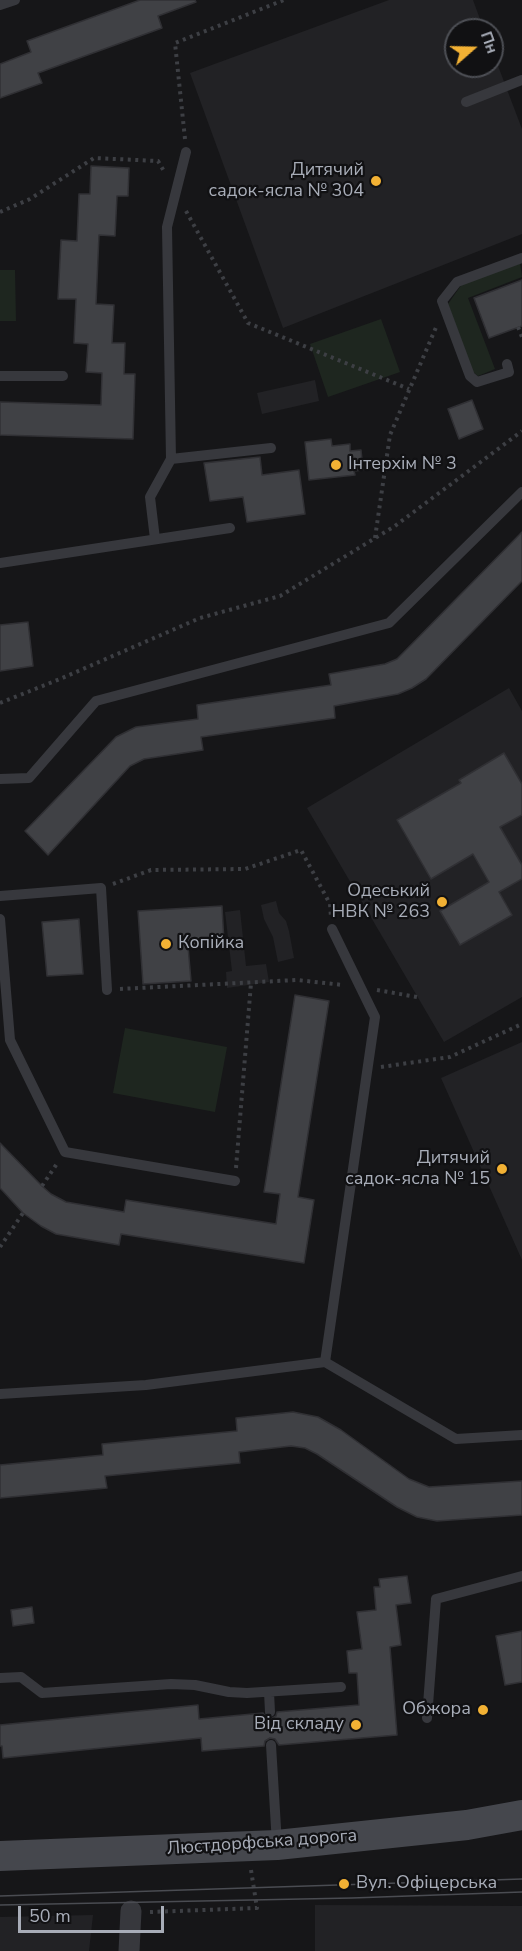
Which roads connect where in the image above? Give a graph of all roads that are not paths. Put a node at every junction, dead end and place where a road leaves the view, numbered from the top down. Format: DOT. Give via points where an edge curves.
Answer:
graph roads {
  1 [pos="15,0"];
  2 [pos="0,5"];
  3 [pos="522,80"];
  4 [pos="465,102"];
  5 [pos="186,152"];
  6 [pos="522,258"];
  7 [pos="507,364"];
  8 [pos="0,376"];
  9 [pos="63,376"];
  10 [pos="271,448"];
  11 [pos="171,459"];
  12 [pos="522,492"];
  13 [pos="230,528"];
  14 [pos="155,539"];
  15 [pos="0,563"];
  16 [pos="0,779"];
  17 [pos="0,896"];
  18 [pos="0,919"];
  19 [pos="332,928"];
  20 [pos="107,990"];
  21 [pos="235,1181"];
  22 [pos="325,1362"];
  23 [pos="0,1394"];
  24 [pos="522,1435"];
  25 [pos="522,1576"];
  26 [pos="0,1678"];
  27 [pos="341,1687"];
  28 [pos="269,1692"];
  29 [pos="270,1712"];
  30 [pos="427,1718"];
  31 [pos="271,1745"];
  32 [pos="522,1815"];
  33 [pos="277,1845"];
  34 [pos="0,1856"];
  35 [pos="132,1911"];
  36 [pos="129,1951"];
  1 -- 2 [label="lane"];
  3 -- 4 [label="lane"];
  5 -- 11 [label="lane" via="167,227"];
  6 -- 7 [label="lane" via="457,282 442,301 470,376 477,382 509,372"];
  8 -- 9 [label="lane"];
  10 -- 11 [label="lane"];
  11 -- 14 [label="lane" via="150,497"];
  12 -- 16 [label="lane" via="390,623 96,701 28,778"];
  13 -- 14 [label="lane"];
  14 -- 15 [label="lane"];
  17 -- 20 [label="lane" via="101,888"];
  18 -- 21 [label="lane" via="10,1040 65,1152"];
  19 -- 22 [label="lane" via="375,1017"];
  22 -- 23 [label="lane" via="146,1385"];
  22 -- 24 [label="lane" via="456,1439"];
  25 -- 30 [label="lane" via="436,1599"];
  26 -- 28 [label="lane" via="21,1677 42,1693 171,1684 230,1692"];
  27 -- 28 [label="lane"];
  28 -- 29 [label="lane"];
  31 -- 33 [label="lane"];
  32 -- 33 [label="main road, Люстдорфська дорога" via="467,1825"];
  33 -- 34 [label="main road, Люстдорфська дорога"];
  35 -- 36 [label="street"];
}
